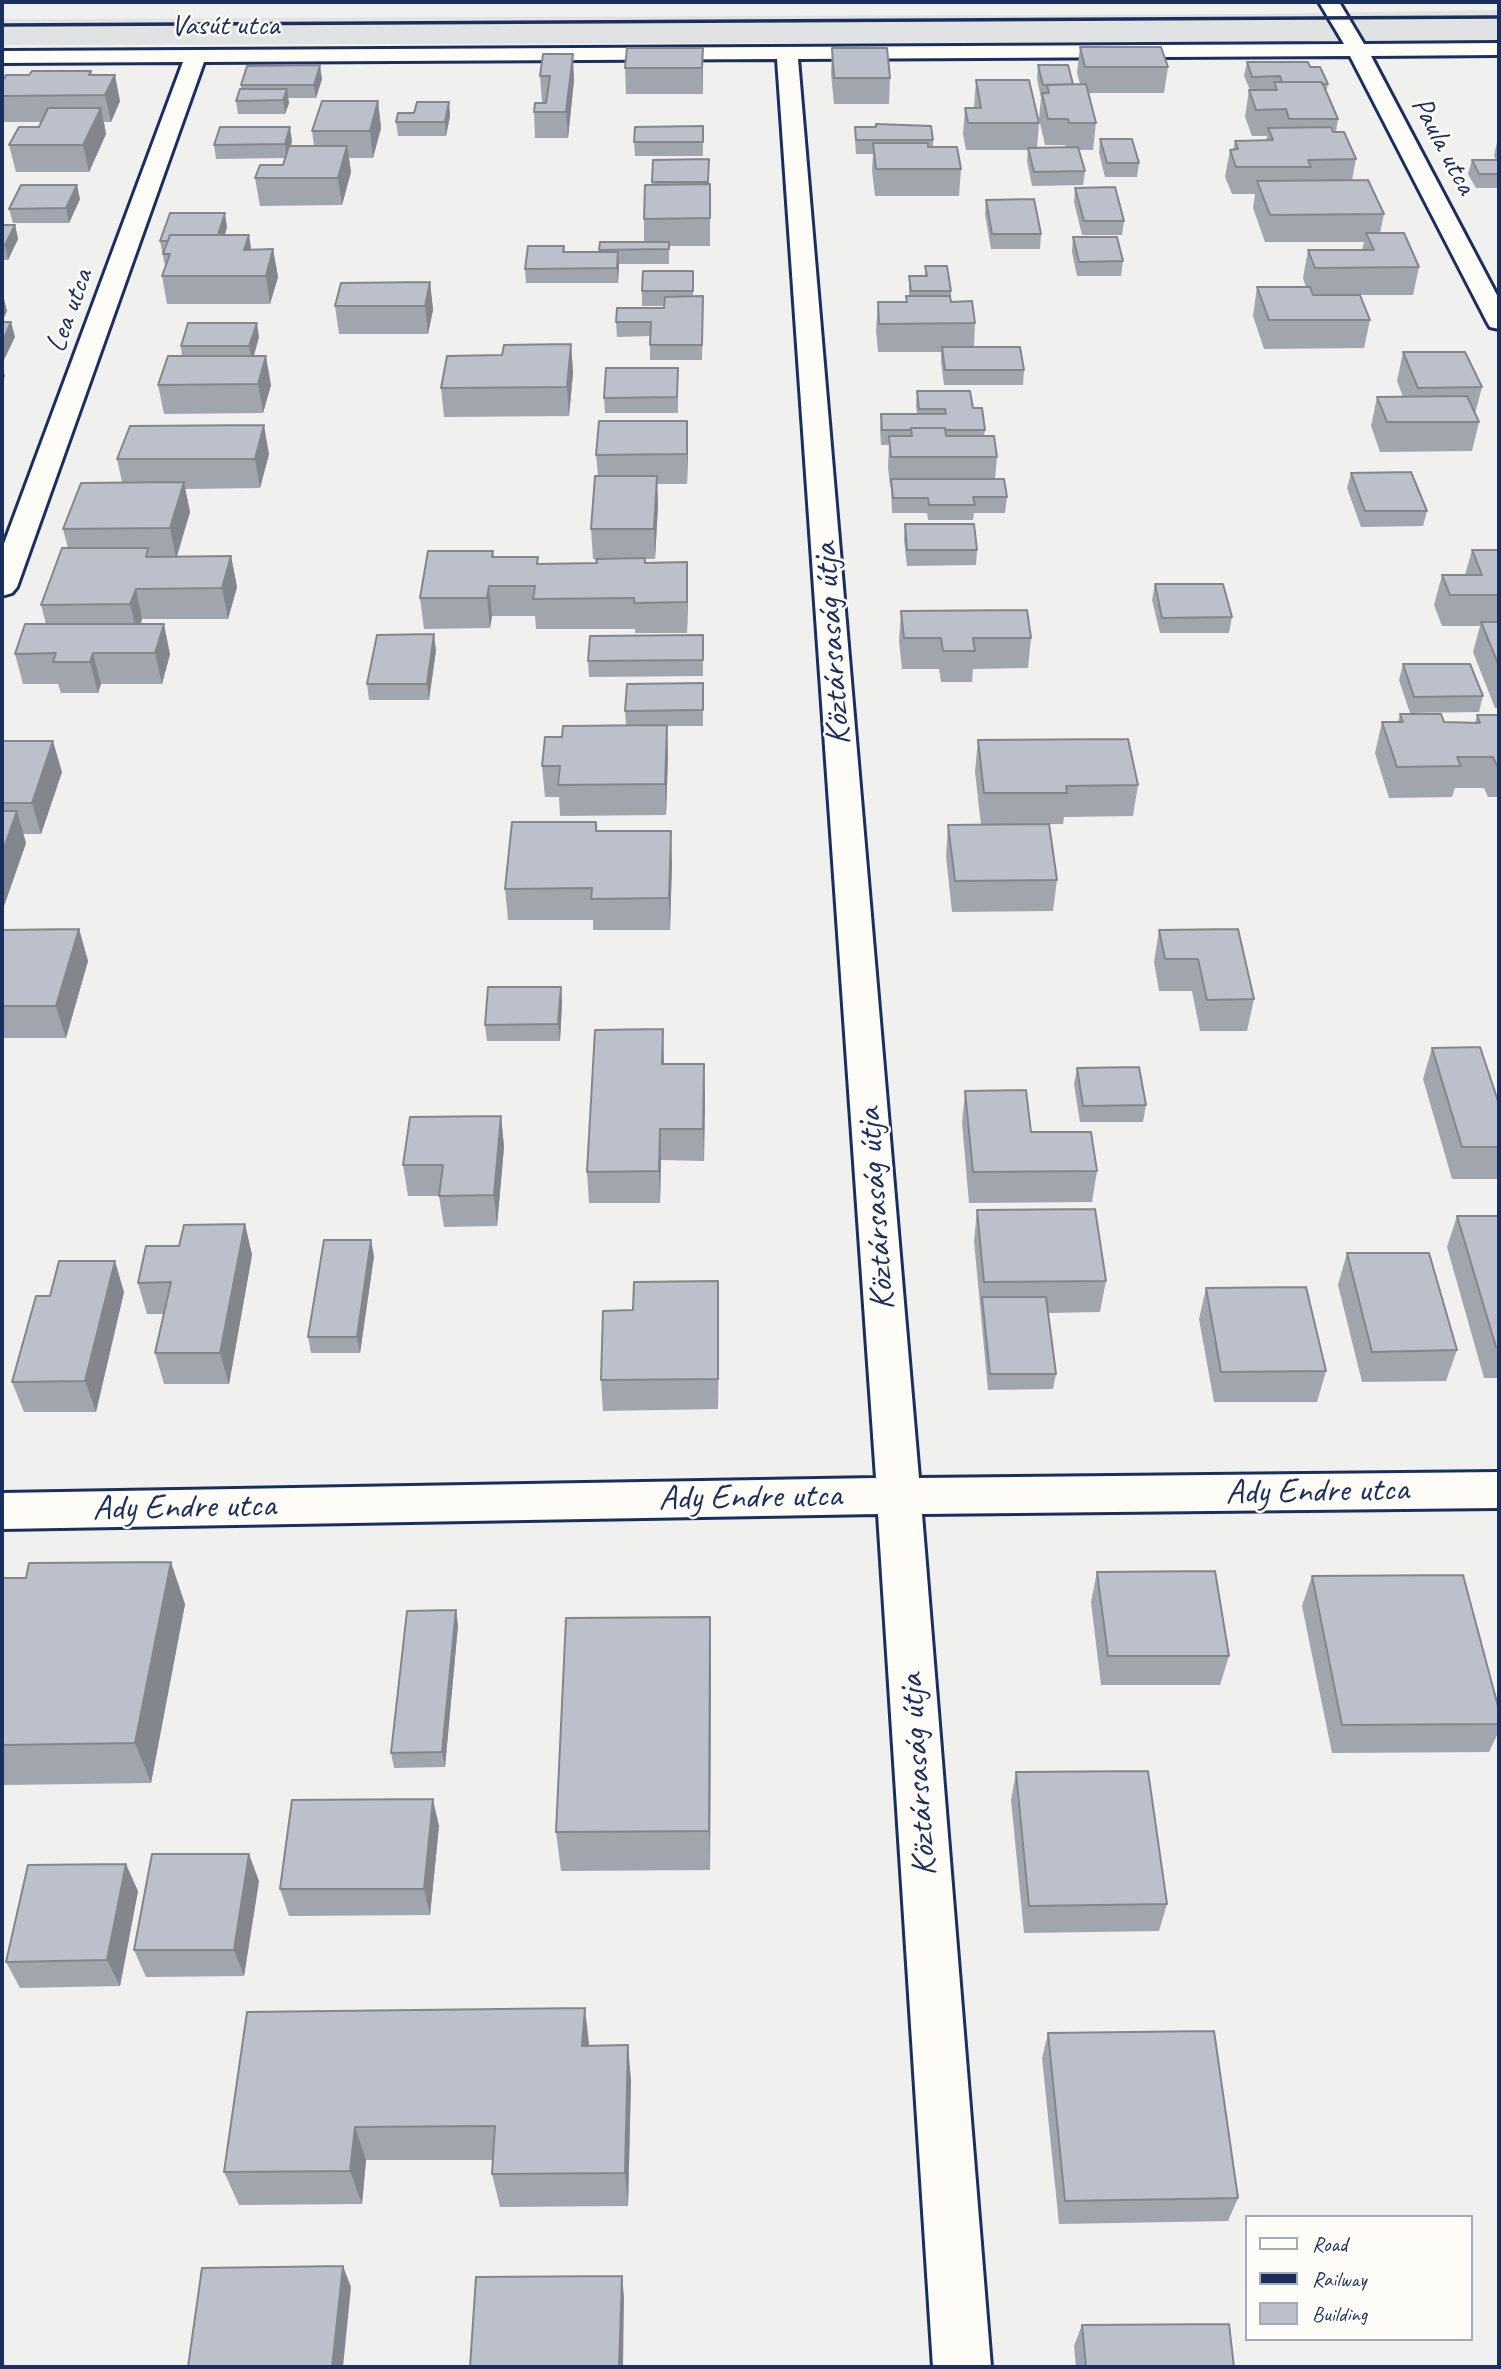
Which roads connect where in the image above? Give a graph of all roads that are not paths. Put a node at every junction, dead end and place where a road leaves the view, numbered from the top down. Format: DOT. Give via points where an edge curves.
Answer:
graph roads {
  1 [pos="1329,2"];
  2 [pos="1357,49"];
  3 [pos="1499,49"];
  4 [pos="787,52"];
  5 [pos="196,56"];
  6 [pos="2,57"];
  7 [pos="1499,322"];
  8 [pos="2,587"];
  9 [pos="1499,1490"];
  10 [pos="899,1496"];
  11 [pos="2,1511"];
  12 [pos="962,2367"];
  1 -- 2 [label="street, Paula utca"];
  2 -- 3 [label="street, Vasút utca"];
  2 -- 4 [label="street, Vasút utca"];
  2 -- 7 [label="street, Paula utca"];
  4 -- 5 [label="street, Vasút utca"];
  4 -- 10 [label="street, Köztársaság útja"];
  5 -- 6 [label="street, Vasút utca"];
  5 -- 8 [label="street, Lea utca"];
  9 -- 10 [label="street, Ady Endre utca"];
  10 -- 11 [label="street, Ady Endre utca"];
  10 -- 12 [label="street, Köztársaság útja"];
}
